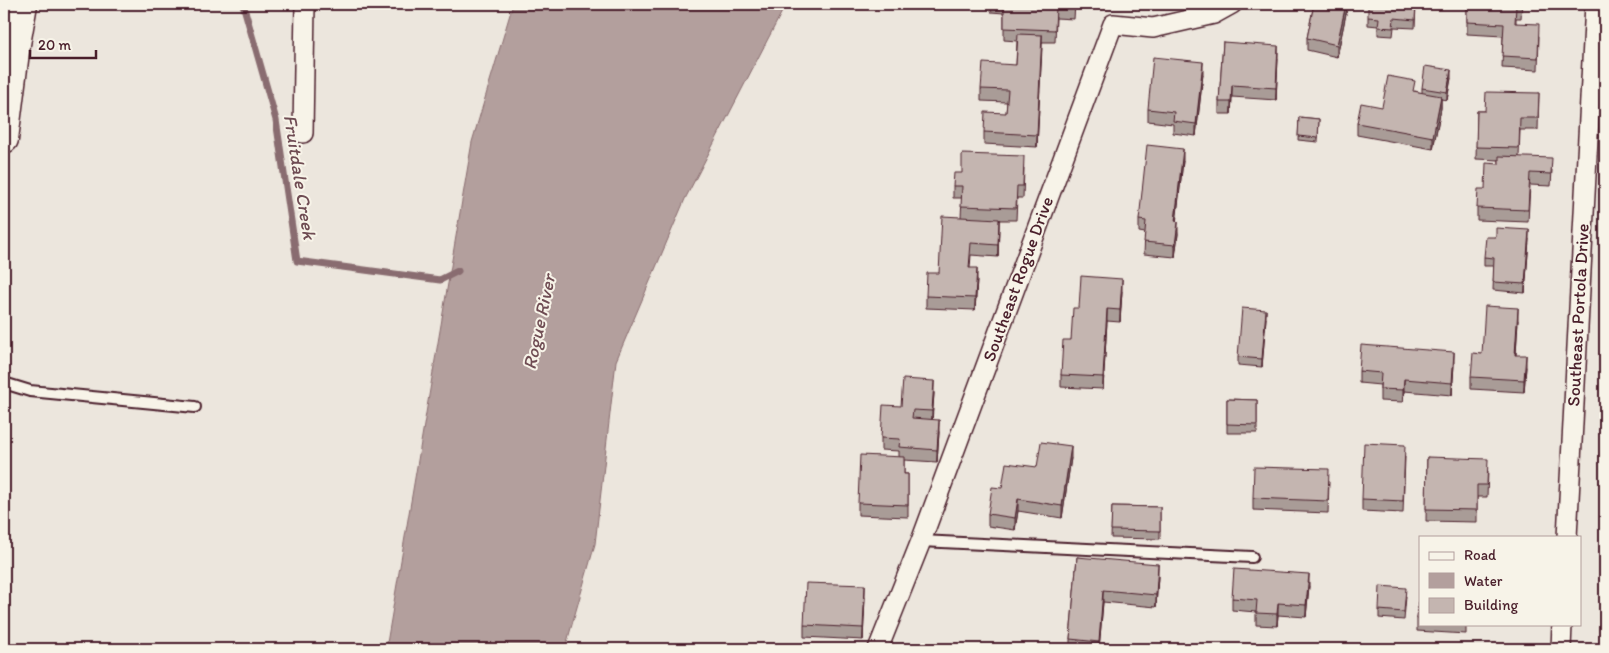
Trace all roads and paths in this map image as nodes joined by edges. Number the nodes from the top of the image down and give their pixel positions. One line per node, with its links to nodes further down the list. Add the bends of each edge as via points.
1 (23, 4): 6 (main road)
2 (305, 4): 5 (street)
3 (1232, 4): 10 (street, Southeast Rogue Drive, via 1214,14 1153,28 1113,24)
4 (1595, 4): 9 (street, Southeast Portola Drive)
5 (303, 132)
6 (4, 139)
7 (4, 383): 8 (lane, via 30,391)
8 (195, 407)
9 (1567, 536)
10 (921, 541): 11 (lane); 13 (street, Southeast Rogue Drive)
11 (1252, 557)
12 (1562, 626): 14 (street)
13 (878, 649)
14 (1561, 649)

